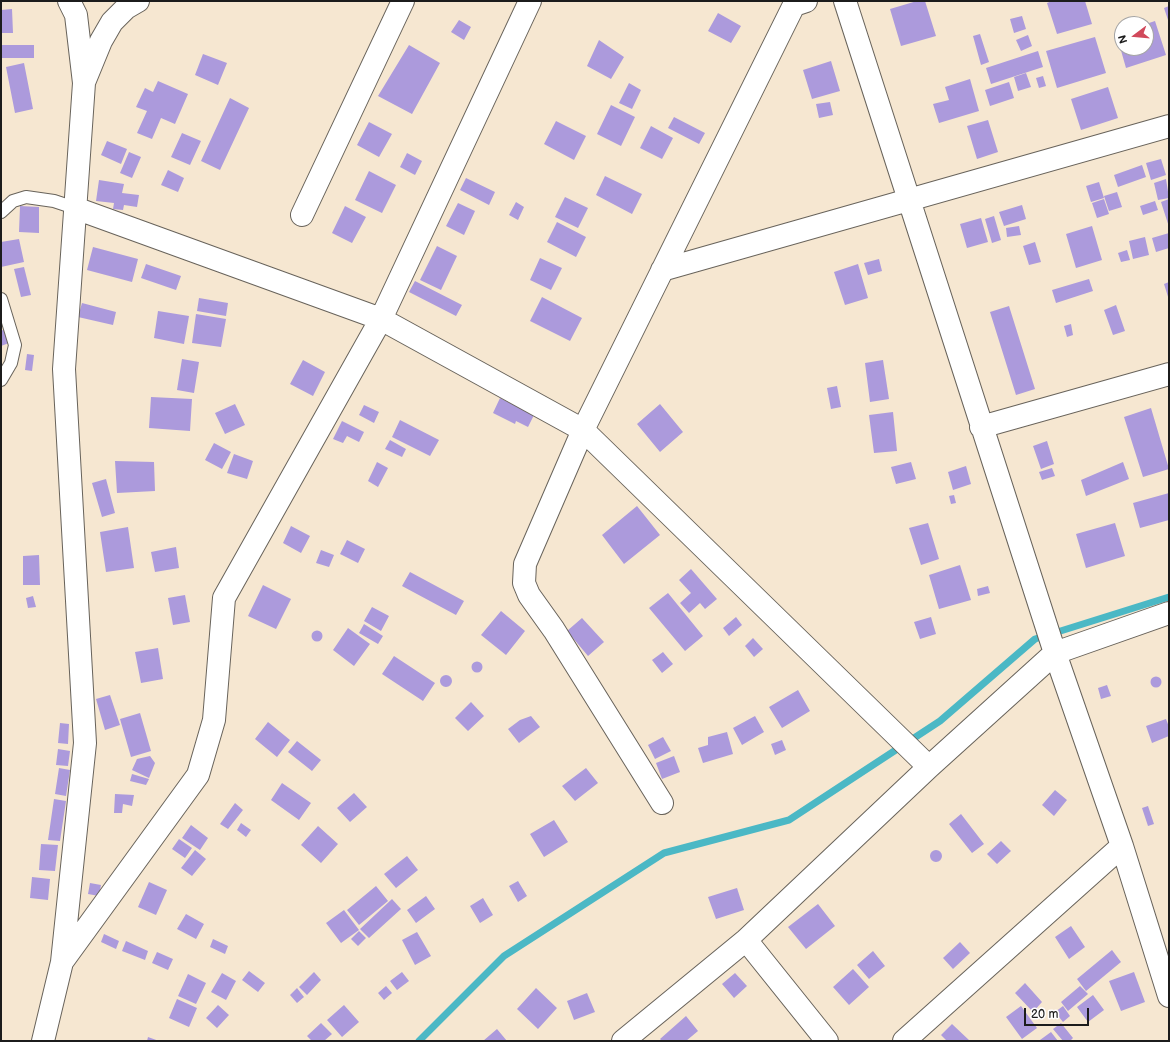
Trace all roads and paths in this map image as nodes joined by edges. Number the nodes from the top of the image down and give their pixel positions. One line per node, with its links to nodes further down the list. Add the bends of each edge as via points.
1 (70, 1): 7 (street, via 76,15)
2 (138, 1): 7 (street, via 126,8 112,22 101,41)
3 (403, 1): 12 (street)
4 (530, 1): 15 (street)
5 (806, 1): 13 (street, via 794,4)
6 (846, 1): 9 (street)
7 (84, 83): 10 (street)
8 (1169, 126): 9 (street)
9 (909, 200): 13 (street); 18 (street)
10 (75, 208): 11 (lane, via 54,201 26,197 13,201); 15 (street); 26 (street, via 64,369 85,743)
11 (1, 212)
12 (302, 215)
13 (662, 270): 19 (street)
14 (1, 299): 17 (lane, via 15,345 11,363)
15 (381, 319): 19 (street); 26 (street, via 224,598 214,720 198,775)
16 (1169, 374): 18 (street)
17 (1, 380)
18 (981, 427): 21 (street)
19 (583, 430): 22 (street); 23 (street, via 524,564 524,583 529,595 554,630)
20 (1169, 613): 21 (street)
21 (1055, 653): 22 (street); 24 (street)
22 (929, 767): 25 (street)
23 (662, 803)
24 (1122, 846): 27 (street); 31 (street)
25 (746, 940): 29 (street); 30 (street)
26 (62, 962): 28 (street)
27 (1169, 996)
28 (43, 1041)
29 (623, 1041)
30 (827, 1041)
31 (904, 1041)

